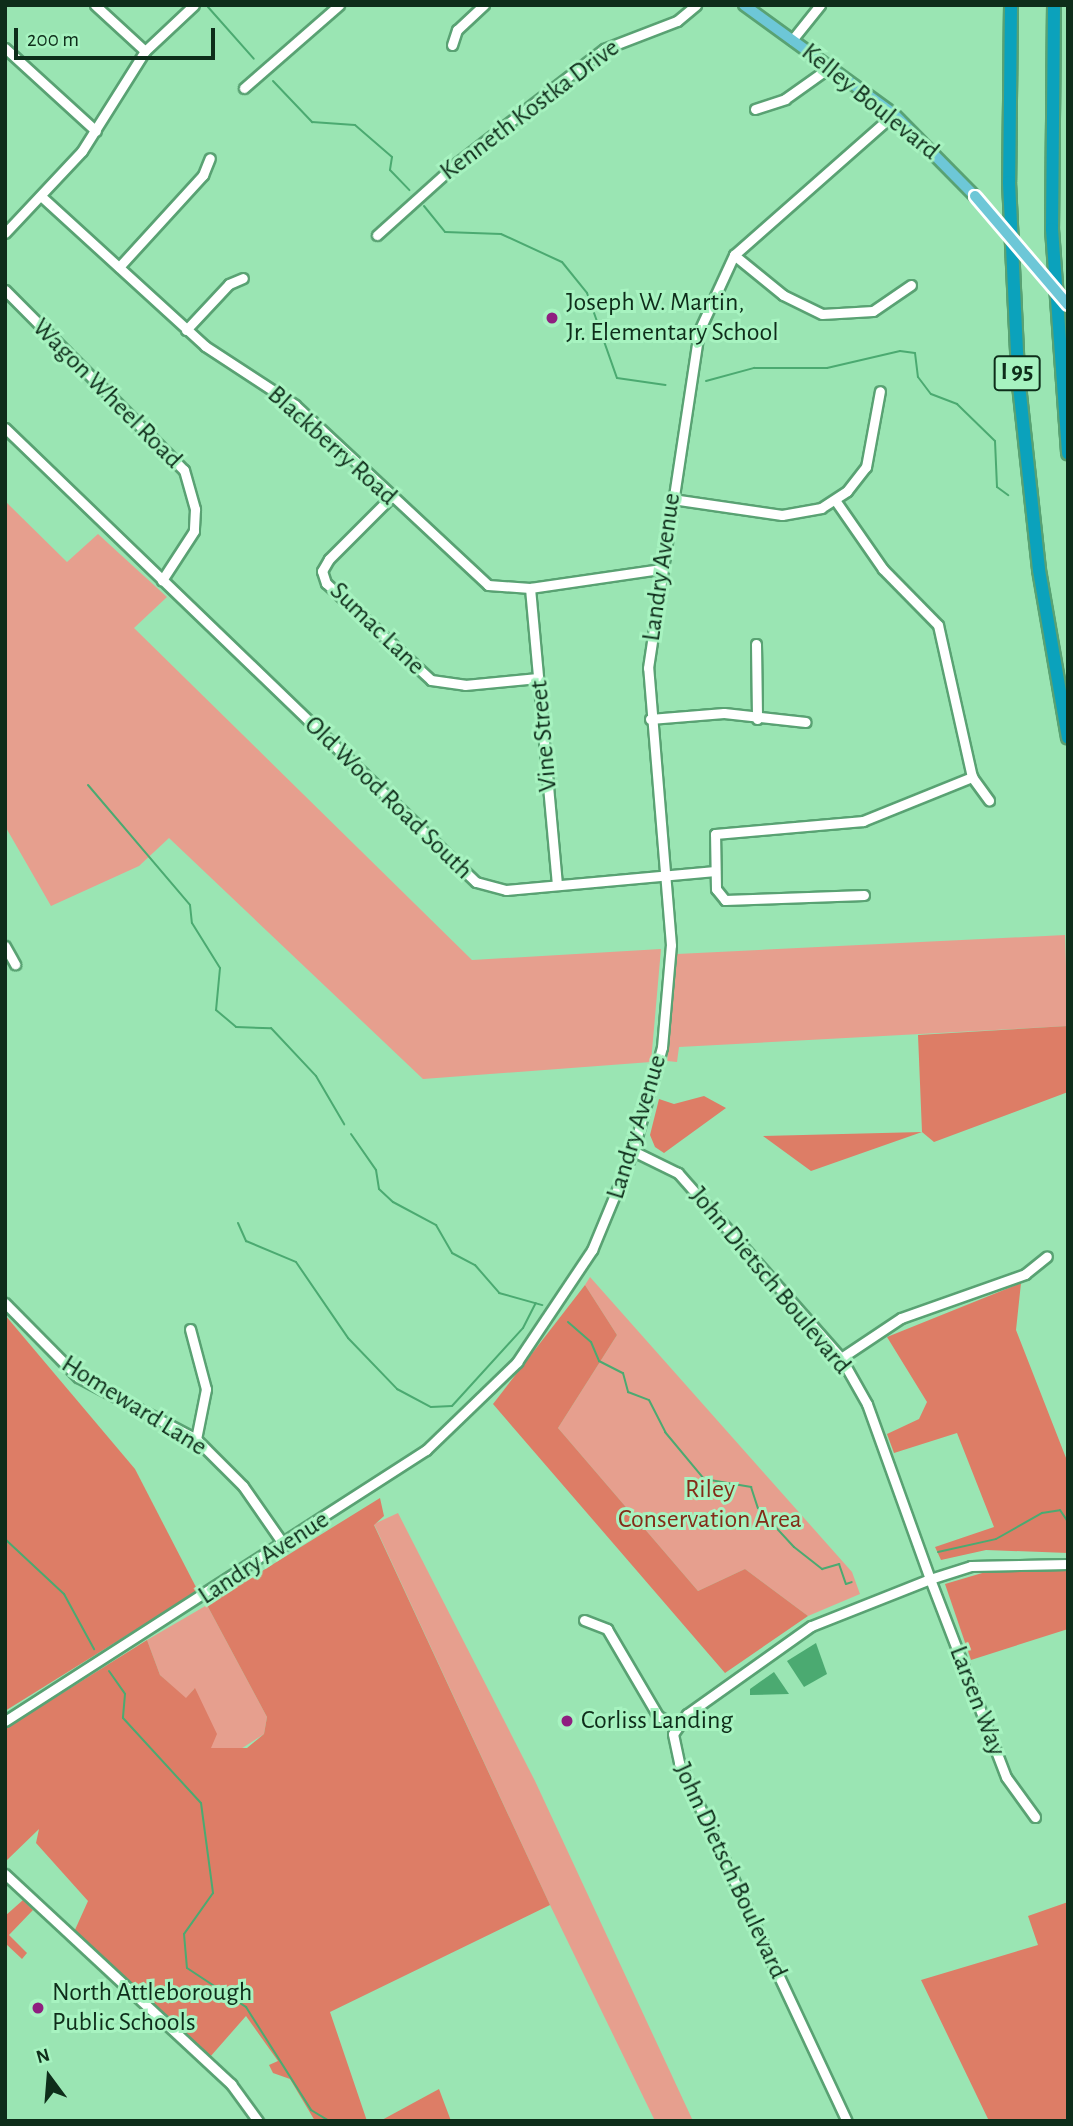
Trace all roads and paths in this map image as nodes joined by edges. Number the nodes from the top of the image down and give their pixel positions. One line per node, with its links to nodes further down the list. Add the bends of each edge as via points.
1 (95, 5): 13 (street)
2 (194, 5): 13 (street)
3 (339, 5): 15 (street)
4 (484, 5): 11 (street, via 457,30)
5 (696, 5): 22 (street, Kenneth Kostka Drive, via 677,21 604,50 451,168)
6 (744, 5): 10 (main road, Kelley Boulevard)
7 (820, 5): 10 (street)
8 (1011, 5): 44 (highway, I 95, via 1009,182 1017,376 1039,570)
9 (1054, 5): 32 (highway, I 95, via 1053,241)
10 (792, 40): 14 (main road, Kelley Boulevard)
11 (452, 45)
12 (5, 48): 18 (street)
13 (145, 51): 18 (street)
14 (830, 67): 16 (street, via 785,99); 17 (main road, Kelley Boulevard)
15 (244, 88)
16 (755, 108)
17 (894, 114): 23 (street, Landry Avenue); 28 (main road, Kelley Boulevard, bridge, via 975,196)
18 (96, 131): 20 (street)
19 (209, 158): 24 (street, via 203,175)
20 (42, 197): 21 (street); 24 (street, Blackberry Road)
21 (5, 233)
22 (377, 235)
23 (734, 254): 26 (street, via 783,295 822,314 873,312); 34 (street, Landry Avenue, via 699,331)
24 (119, 267): 29 (street, Blackberry Road)
25 (243, 278): 29 (street, via 229,284)
26 (911, 285)
27 (5, 290): 37 (street, Wagon Wheel Road, via 184,470 195,509 194,531)
28 (1068, 305)
29 (186, 330): 33 (street, Blackberry Road, via 295,405)
30 (880, 391): 35 (street, via 870,458)
31 (5, 428): 37 (street, Old Wood Road South)
32 (1068, 453)
33 (391, 496): 38 (street, Blackberry Road, via 474,576 506,589); 40 (street, Sumac Lane, via 329,559 322,571 326,583 430,680 465,685)
34 (672, 499): 35 (street, via 792,516); 36 (street, Landry Avenue)
35 (835, 500): 45 (street, via 883,569 938,625)
36 (660, 569): 38 (street, Blackberry Road); 41 (street, Landry Avenue, via 649,641)
37 (162, 580): 49 (street, Old Wood Road South, via 476,882 506,890)
38 (530, 588): 40 (street, Vine Street)
39 (757, 644): 42 (street)
40 (538, 678): 49 (street, Vine Street)
41 (650, 719): 42 (street, via 724,713); 48 (street, Landry Avenue)
42 (757, 719): 43 (street)
43 (806, 722)
44 (1068, 738)
45 (972, 777): 46 (street); 47 (street, via 863,821 717,831)
46 (989, 800)
47 (715, 871): 48 (street, Old Wood Road South); 50 (street, via 721,898)
48 (665, 875): 49 (street, Old Wood Road South); 53 (street, Landry Avenue, via 671,945 662,1047)
49 (557, 883)
50 (864, 895)
51 (5, 946): 52 (street)
52 (15, 964)
53 (634, 1151): 57 (street, John Dietsch Boulevard, via 678,1173); 59 (street, Landry Avenue, via 593,1250 517,1362 426,1450)
54 (1046, 1255): 57 (street, via 1024,1274 901,1318)
55 (5, 1303): 58 (street, Homeward Lane, via 78,1377)
56 (190, 1329): 58 (street, via 206,1389)
57 (841, 1358): 61 (street, John Dietsch Boulevard, via 867,1404)
58 (195, 1439): 59 (street, Homeward Lane, via 243,1486)
59 (284, 1545): 63 (street, Landry Avenue)
60 (1068, 1564): 61 (street, via 971,1566)
61 (930, 1579): 64 (street, John Dietsch Boulevard, via 811,1626); 65 (street, Larsen Way, via 1006,1777)
62 (584, 1620): 64 (street, via 607,1629 658,1716)
63 (5, 1721)
64 (676, 1726): 68 (street, John Dietsch Boulevard, via 679,1763)
65 (1035, 1817)
66 (5, 1874): 67 (street, via 231,2084)
67 (258, 2121)
68 (847, 2121)

